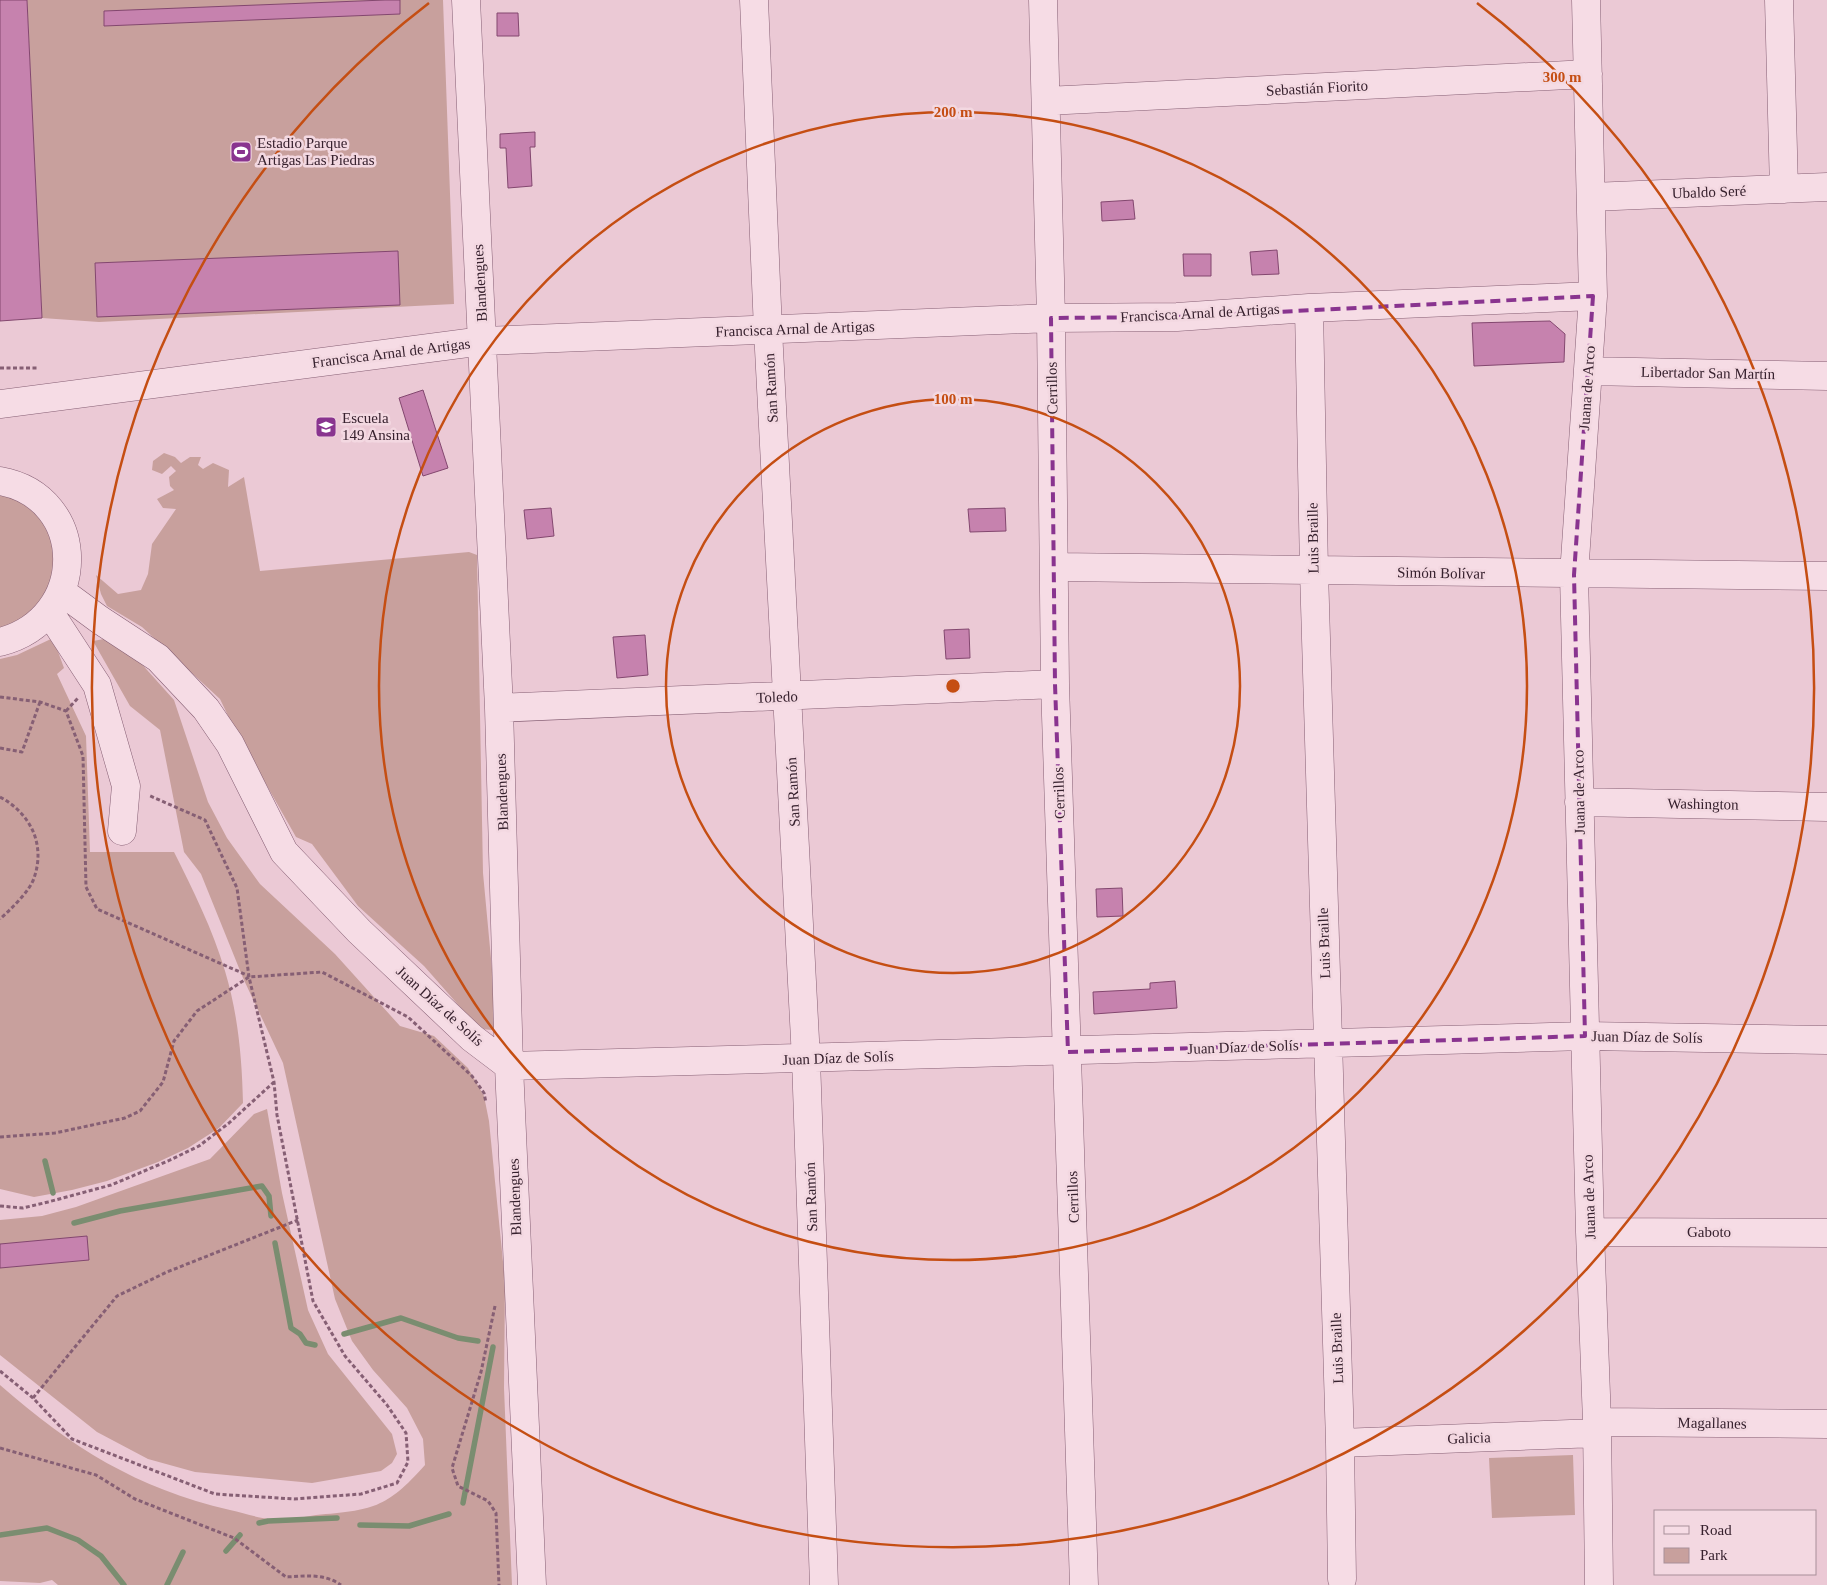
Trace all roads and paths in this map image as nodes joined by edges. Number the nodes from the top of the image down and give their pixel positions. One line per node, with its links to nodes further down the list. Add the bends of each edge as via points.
1 (466, 0): 15 (street, Blandengues)
2 (754, 0): 14 (street, San Ramón)
3 (1043, 0): 7 (street, Cerrillos)
4 (1586, 0): 6 (street, Juana de Arco)
5 (1779, 0): 9 (street)
6 (1588, 74): 7 (street, Sebastián Fiorito); 10 (street, Juana de Arco)
7 (1046, 101): 13 (street, Cerrillos)
8 (1827, 187): 9 (street, Ubaldo Seré)
9 (1784, 189): 10 (street, Ubaldo Seré)
10 (1592, 197): 11 (street, Juana de Arco)
11 (1594, 296): 12 (street, Francisca Arnal de Artigas); 18 (street, Juana de Arco)
12 (1308, 308): 13 (street, Francisca Arnal de Artigas, via 1177,317); 23 (street, Luis Braille)
13 (1051, 318): 14 (street, Francisca Arnal de Artigas); 22 (street, Cerrillos)
14 (768, 330): 15 (street, Francisca Arnal de Artigas); 29 (street, San Ramón)
15 (483, 341): 20 (street, Francisca Arnal de Artigas); 31 (street, Blandengues)
16 (0, 368): 17 (path)
17 (37, 368)
18 (1588, 371): 19 (street, Libertador San Martín); 24 (street, Juana de Arco)
19 (1827, 376)
20 (0, 404)
21 (3, 474): 26 (street, via 34,494 53,514 65,538 68,565)
22 (1056, 567): 23 (street, Simón Bolívar); 28 (street, Cerrillos)
23 (1314, 571): 24 (street, Simón Bolívar); 42 (street, Luis Braille)
24 (1574, 575): 25 (street, Simón Bolívar); 35 (street, Juana de Arco)
25 (1827, 576)
26 (56, 602): 27 (street, via 35,627 16,638); 33 (street, via 97,685); 45 (street, Juan Díaz de Solís, via 100,620 158,658 206,709 230,744 284,852 359,931 472,1038)
27 (0, 642)
28 (1055, 684): 29 (street, Toledo); 43 (street, Cerrillos)
29 (788, 697): 31 (street, Toledo); 44 (street, San Ramón)
30 (40, 702): 32 (path, via 22,752)
31 (499, 708): 45 (street, Blandengues)
32 (0, 748)
33 (126, 786): 37 (street); 39 (path, via 204,820 237,888)
34 (0, 797): 38 (path, via 19,808 37,841 34,879)
35 (1580, 802): 36 (street, Washington); 40 (street, Juana de Arco)
36 (1827, 807)
37 (122, 831)
38 (0, 919)
39 (249, 977): 46 (path); 47 (path, via 322,972 408,1017 472,1076 484,1093); 48 (path, via 197,1011 174,1041 163,1082 140,1111 125,1118 55,1133)
40 (1585, 1036): 41 (street, Juan Díaz de Solís); 42 (street, Juan Díaz de Solís); 51 (street, Juana de Arco)
41 (1827, 1040)
42 (1327, 1044): 43 (street, Juan Díaz de Solís); 58 (street, Luis Braille)
43 (1068, 1052): 44 (street, Juan Díaz de Solís); 65 (street, Cerrillos)
44 (806, 1059): 45 (street, Juan Díaz de Solís); 64 (street, San Ramón)
45 (509, 1066): 63 (street, Blandengues)
46 (274, 1082): 49 (path, via 199,1146 168,1161 111,1185 48,1202 23,1208); 50 (path, via 277,1115)
47 (486, 1111)
48 (0, 1137)
49 (0, 1206)
50 (298, 1220): 55 (path, via 167,1272 118,1296); 55 (path, via 313,1301 345,1356 406,1433 408,1462 397,1483 361,1494 294,1499 215,1494 72,1439)
51 (1590, 1232): 52 (street, Gaboto); 57 (street, Juana de Arco)
52 (1827, 1233)
53 (497, 1300): 62 (path, via 481,1372 452,1468 458,1486 488,1501 496,1513)
54 (0, 1371): 55 (path)
55 (33, 1398)
56 (1827, 1424): 57 (street, Magallanes)
57 (1597, 1428): 58 (street, Galicia); 66 (street, Juana de Arco)
58 (1340, 1443): 60 (street, Luis Braille)
59 (0, 1448): 61 (path, via 96,1475 135,1499 234,1538 286,1577 315,1575 335,1580)
60 (1342, 1579)
61 (341, 1585)
62 (498, 1585)
63 (532, 1585)
64 (824, 1585)
65 (1084, 1585)
66 (1599, 1585)

